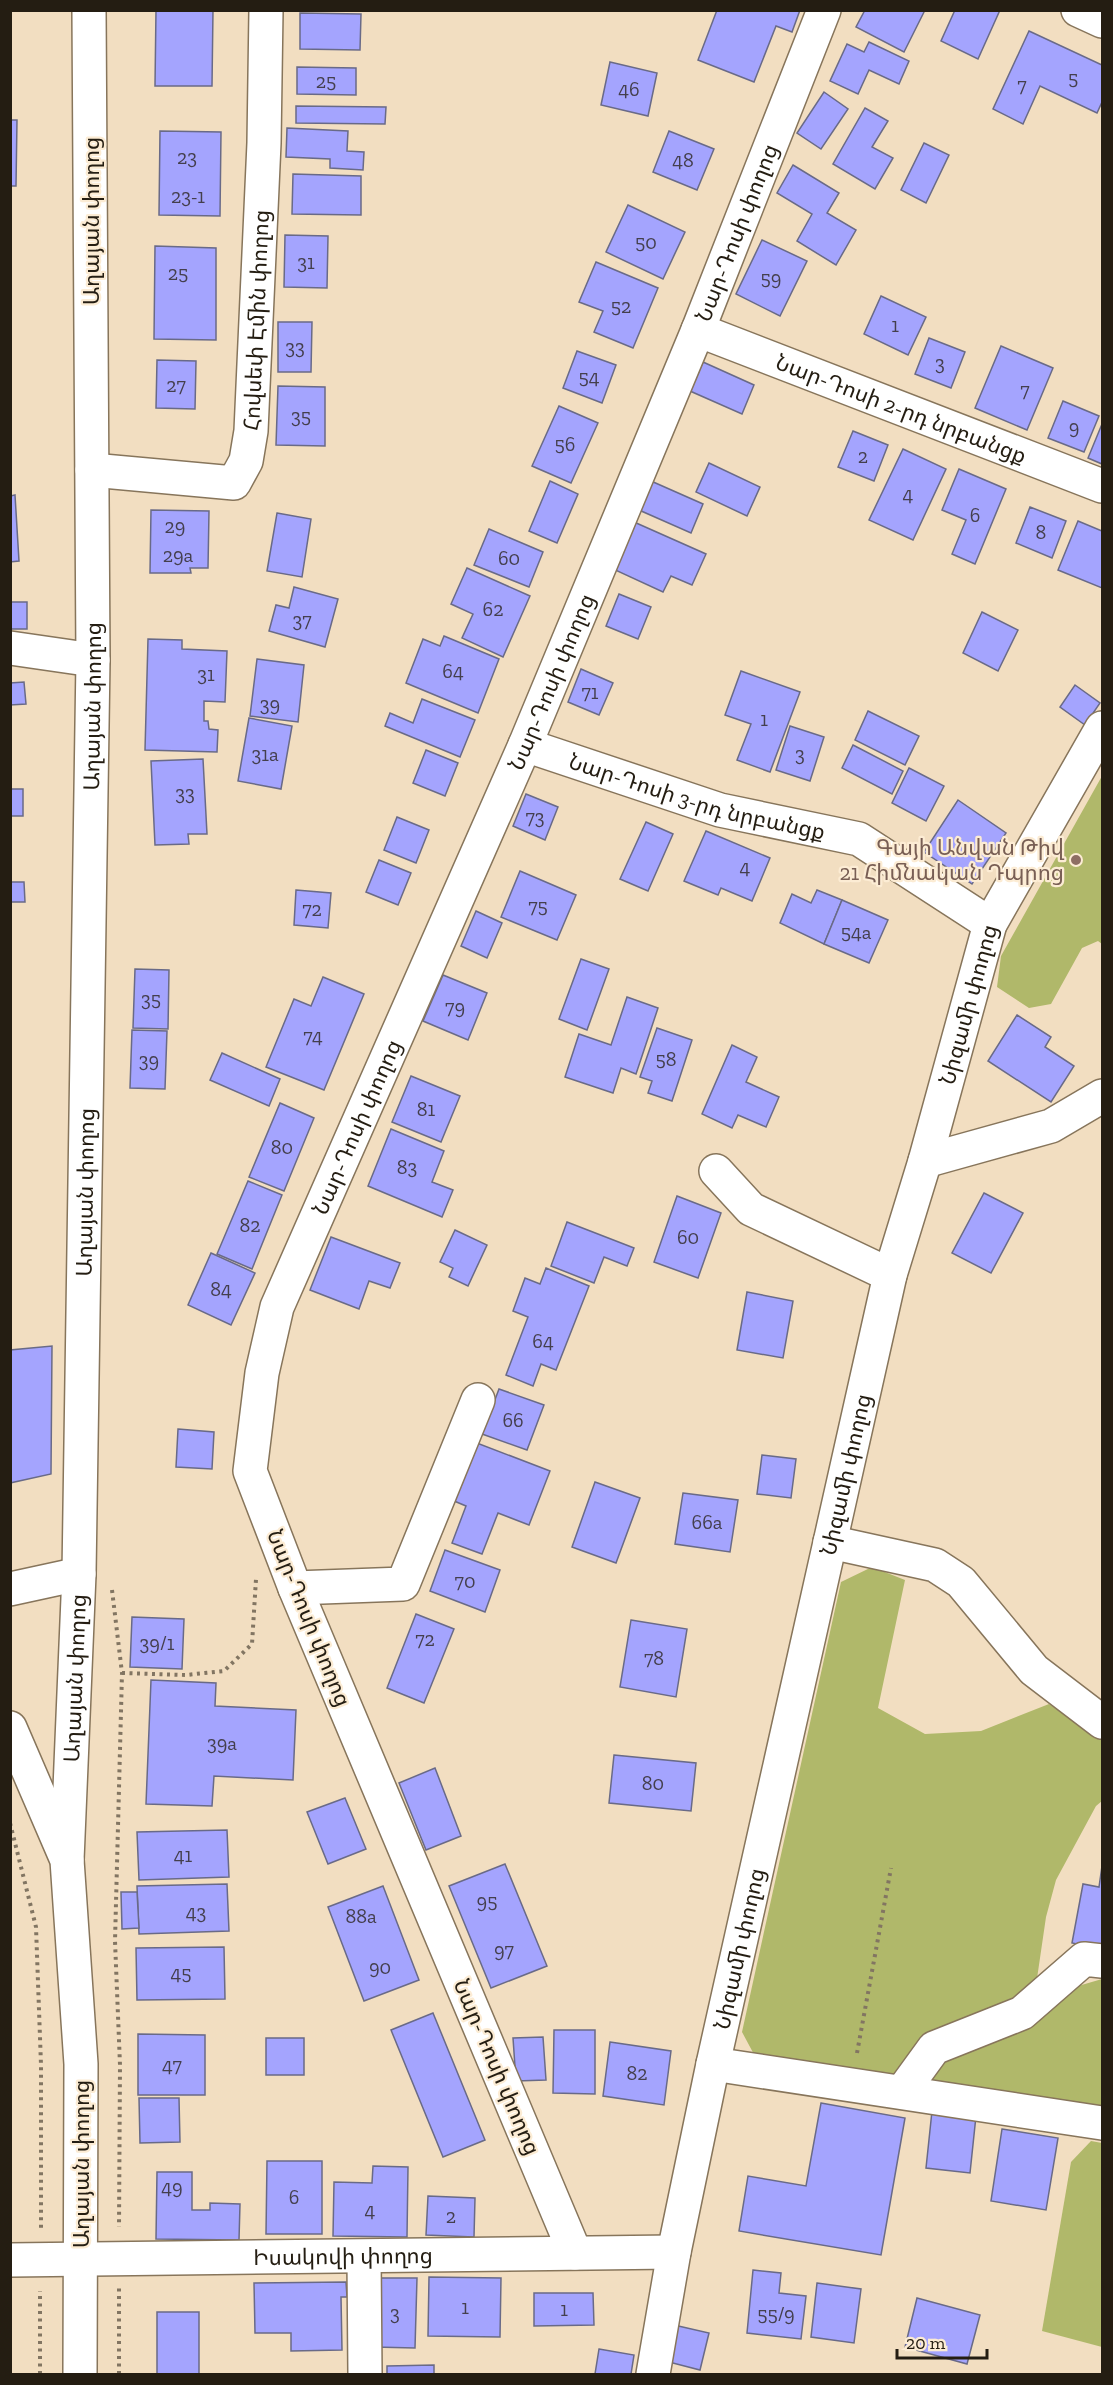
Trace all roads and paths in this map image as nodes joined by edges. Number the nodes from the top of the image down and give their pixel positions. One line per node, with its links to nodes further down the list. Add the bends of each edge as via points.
1 (89, 10): 7 (street, Աղայան փողոց)
2 (266, 10): 7 (street, Հովսեփ Էմին փողոց, via 258,314 246,461 234,483)
3 (824, 10): 6 (street, Նար-Դոսի փողոց)
4 (1078, 10): 5 (street)
5 (1102, 21)
6 (698, 330): 8 (street, Նար-Դոսի 2-րդ նրբանցք); 12 (street, Նար-Դոսի փողոց)
7 (92, 470): 10 (street, Աղայան փողոց)
8 (1102, 486)
9 (10, 648): 10 (street)
10 (93, 660): 21 (street, Աղայան փողոց)
11 (1102, 728): 13 (street, Նիզամի փողոց)
12 (525, 745): 13 (street, Նար-Դոսի 3-րդ նրբանցք, via 720,810 859,839); 19 (street, Նար-Դոսի փողոց, via 277,1307 262,1373 250,1471)
13 (990, 924): 15 (street, Նիզամի փողոց)
14 (1102, 1096): 15 (street, via 1051,1126)
15 (925, 1161): 17 (street, Նիզամի փողոց)
16 (716, 1171): 17 (street, via 751,1209)
17 (890, 1275): 20 (street, Նիզամի փողոց)
18 (477, 1400): 23 (street, via 403,1584)
19 (277, 1541): 23 (street, Նար-Դոսի փողոց); 25 (path, via 258,1548 252,1644 224,1671 186,1675)
20 (830, 1542): 26 (street, via 935,1565 961,1581 1034,1670); 32 (street, Նիզամի փողոց)
21 (79, 1574): 24 (street); 29 (street, Աղայան փողոց)
22 (111, 1580): 25 (path)
23 (295, 1588): 37 (street, Նար-Դոսի փողոց)
24 (10, 1589)
25 (122, 1673): 39 (path, via 115,1941 120,2065)
26 (1102, 1722)
27 (10, 1728): 29 (street)
28 (10, 1823): 40 (path, via 36,1927 41,2065)
29 (67, 1860): 41 (street, Աղայան փողոց, via 81,2064)
30 (891, 1868): 33 (path)
31 (1102, 1961): 34 (street, via 1084,1959 1022,2013 934,2048)
32 (713, 2064): 33 (street); 36 (street, Նիզամի փողոց)
33 (852, 2085): 34 (street)
34 (902, 2092): 35 (street)
35 (1102, 2123)
36 (674, 2252): 37 (street, Իսակովի փողոց); 46 (street, Նիզամի փողոց)
37 (575, 2253): 38 (street, Իսակովի փողոց)
38 (364, 2257): 39 (street, Իսակովի փողոց); 45 (street)
39 (119, 2259): 41 (street, Իսակովի փողոց); 44 (path)
40 (26, 2260): 41 (street, Իսակովի փողոց); 42 (path)
41 (80, 2260): 43 (street, Աղայան փողոց)
42 (40, 2374)
43 (80, 2374)
44 (119, 2374)
45 (365, 2374)
46 (653, 2374)

